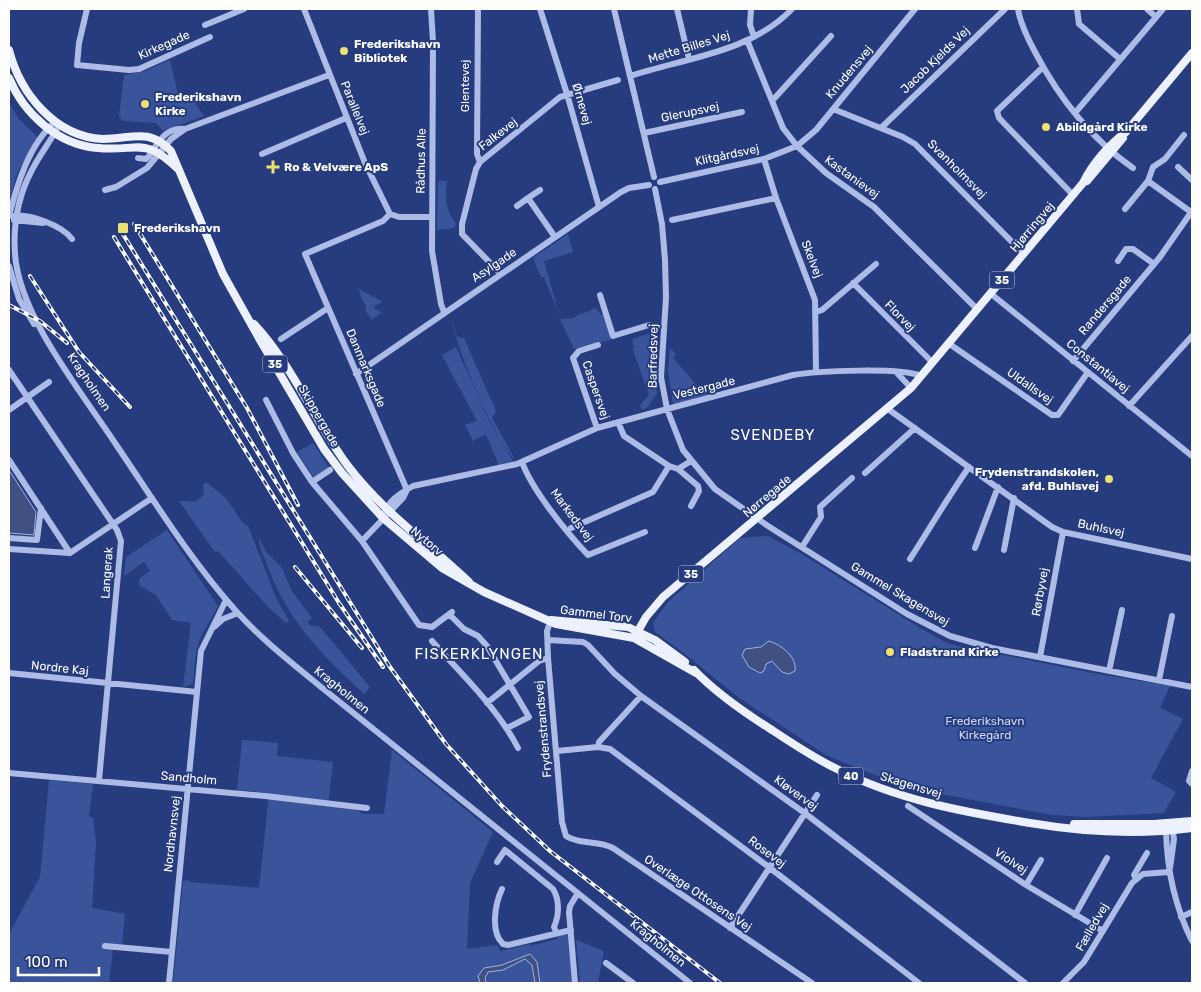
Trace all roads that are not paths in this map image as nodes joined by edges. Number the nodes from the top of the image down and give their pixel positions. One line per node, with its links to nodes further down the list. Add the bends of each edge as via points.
1 (87, 9): 20 (street, Kirkegade, via 77,65 134,69)
2 (244, 9): 18 (street)
3 (304, 9): 27 (street, Parallelvej)
4 (431, 9): 69 (street, Rådhus Alle)
5 (478, 9): 50 (street, Glentevej, via 476,154)
6 (540, 9): 31 (street, Ørnevej)
7 (614, 9): 28 (street)
8 (677, 9): 24 (street)
9 (751, 9): 21 (street, Kastanievej)
10 (792, 9): 21 (street, Mette Billes Vej, via 776,24)
11 (915, 9): 33 (street, Knudensvej)
12 (1005, 9): 39 (street, Jacob Kjelds Vej)
13 (1018, 9): 26 (street)
14 (1077, 9): 25 (street, via 1079,24)
15 (1147, 9): 17 (street)
16 (1163, 9): 17 (street)
17 (1156, 16): 25 (street)
18 (205, 25)
19 (831, 36): 32 (street)
20 (210, 37)
21 (750, 39): 24 (street, Mette Billes Vej); 32 (street, Kastanievej)
22 (9, 50): 37 (main road, via 30,95)
23 (1192, 53): 46 (main road, Hjørringvej / 35)
24 (689, 59): 28 (street, Mette Billes Vej)
25 (1120, 60): 35 (street)
26 (1043, 67): 35 (street); 61 (street, via 997,111 999,118)
27 (329, 75): 36 (street, Parallelvej); 43 (street, via 185,129)
28 (630, 76): 40 (street)
29 (9, 78): 38 (main road, via 22,102)
30 (618, 80): 31 (street, Falkevej)
31 (568, 94): 50 (street, Falkevej, via 560,97); 65 (street, Ørnevej)
32 (772, 101): 44 (street, Kastanievej, via 783,128)
33 (833, 109): 39 (street, Svanholmsvej); 44 (street, Knudensvej)
34 (742, 112): 40 (street, Glerupsvej)
35 (1075, 113): 46 (street)
36 (346, 118): 47 (street); 68 (street, Parallelvej)
37 (57, 123): 38 (street, Kragholmen); 41 (street, Kragholmen); 43 (main road, via 90,137 140,135)
38 (47, 128): 41 (main road); 70 (street, Kragholmen, via 25,167)
39 (881, 128): 74 (street, Svanholmsvej, via 903,137 924,152)
40 (644, 133): 54 (street)
41 (55, 134): 45 (main road, via 91,147 141,146); 70 (street, Kragholmen, via 31,170)
42 (1184, 135): 56 (street, via 1154,167)
43 (162, 142): 45 (street); 53 (main road, Skippergade / 35, via 175,156)
44 (797, 146): 49 (street, Klitgårdsvej); 86 (street, Kastanievej, via 826,173 874,207)
45 (156, 151): 48 (street, via 146,159); 53 (main road, Skippergade / 35); 59 (street, via 146,168 116,187)
46 (1109, 151): 52 (street); 61 (main road, Hjørringvej / 35, via 1090,170)
47 (262, 154)
48 (138, 158)
49 (764, 159): 57 (street, Klitgårdsvej); 63 (street, Skelvej)
50 (480, 162): 80 (street, Falkevej, via 462,234)
51 (1178, 167): 55 (street)
52 (1133, 168)
53 (179, 170): 89 (main road, Skippergade / 35, via 223,274)
54 (654, 177): 57 (street); 58 (street)
55 (1192, 180)
56 (1148, 181): 66 (street); 67 (street)
57 (660, 182): 58 (street, via 659,187)
58 (652, 187): 65 (street, Asylgade, via 630,188); 109 (street, Barfredsvej, via 665,252 661,377)
59 (105, 190)
60 (540, 190): 62 (street)
61 (1073, 195): 74 (main road, Hjørringvej / 35)
62 (528, 198): 64 (street); 72 (street)
63 (776, 198): 71 (street); 88 (street, Skelvej, via 816,300)
64 (517, 206)
65 (599, 207): 72 (street, Asylgade)
66 (1125, 209)
67 (1192, 212): 77 (street, Randersgade)
68 (390, 214): 69 (street); 85 (street, Danmarksgade, via 376,224 305,254)
69 (431, 217): 87 (street, Rådhus Alle, via 434,268)
70 (14, 218): 73 (street, via 62,228); 79 (street, Kragholmen)
71 (672, 220)
72 (555, 237): 80 (street, Asylgade)
73 (72, 239)
74 (1024, 254): 83 (main road, Hjørringvej / 35)
75 (1118, 261): 77 (street, Randersgade, via 1126,249 1133,249)
76 (876, 264): 82 (street)
77 (1154, 264): 96 (street, Randersgade)
78 (9, 268): 79 (street); 81 (street, Kragholmen)
79 (17, 273): 81 (street); 95 (street, Kragholmen, via 26,300)
80 (501, 274): 87 (street, Asylgade)
81 (11, 281): 95 (street, Kragholmen, via 26,312)
82 (853, 283): 88 (street); 97 (street, Florvej)
83 (990, 293): 86 (main road, Hjørringvej / 35); 96 (street, Constantiavej)
84 (600, 295): 90 (street, via 613,336)
85 (328, 308): 92 (street); 102 (street, Danmarksgade)
86 (977, 309): 93 (main road, Hjørringvej / 35)
87 (444, 312): 102 (street, Asylgade)
88 (816, 312): 99 (street, Skelvej)
89 (248, 317): 132 (main road, Skippergade / 35, via 284,361 341,457); 133 (main road, Skippergade / 35, via 324,449)
90 (649, 325)
91 (1192, 336): 108 (street)
92 (281, 339)
93 (948, 343): 97 (main road, Hjørringvej / 35); 100 (street, Uldallsvej, via 1052,415 1058,415)
94 (598, 345): 113 (street, Caspersvej, via 574,354)
95 (52, 347): 128 (street, Kragholmen)
96 (1073, 361): 100 (street, Constantiavej)
97 (932, 362): 103 (main road, Hjørringvej / 35)
98 (9, 370): 106 (street, Langerak)
99 (816, 371): 101 (street, Vestergade); 109 (street, Vestergade)
100 (1088, 372): 108 (street, Constantiavej)
101 (897, 373): 103 (street, Vestergade); 105 (street)
102 (356, 374): 127 (street, Danmarksgade)
103 (920, 376): 105 (main road, Nørregade / 35)
104 (49, 382): 106 (street)
105 (911, 388): 110 (main road, Nørregade / 35)
106 (28, 397): 111 (street); 135 (street, Langerak)
107 (266, 400): 125 (street)
108 (1129, 406): 115 (street, Constantiavej)
109 (666, 409): 112 (street, Vestergade); 117 (street, Barfredsvej)
110 (888, 409): 114 (street, Buhlsvej); 134 (main road, Nørregade / 35)
111 (9, 410)
112 (618, 422): 113 (street, Vestergade); 119 (street, via 624,436)
113 (597, 428): 118 (street, Vestergade)
114 (915, 428): 120 (street, Buhlsvej); 123 (street)
115 (1191, 453)
116 (9, 460): 131 (street)
117 (691, 461): 121 (street); 134 (street, Barfredsvej, via 715,489)
118 (522, 462): 127 (street, Vestergade, via 437,480); 137 (street, Markedsvej, via 566,530 588,555)
119 (669, 466): 121 (street); 136 (street, via 653,492)
120 (970, 467): 126 (street, Buhlsvej); 146 (street, via 936,514)
121 (678, 469): 130 (street, via 699,487)
122 (330, 470): 125 (street)
123 (865, 473)
124 (852, 478): 141 (street, via 820,507 821,517)
125 (312, 482): 140 (street)
126 (998, 487): 129 (street, Buhlsvej); 142 (street)
127 (407, 490): 132 (street, via 403,498)
128 (152, 498): 135 (street); 149 (street, Kragholmen)
129 (1014, 498): 138 (street, Buhlsvej); 144 (street)
130 (692, 506)
131 (41, 508): 139 (street, via 37,540); 145 (street)
132 (388, 510): 133 (street); 148 (main road, Nytorv / 35)
133 (383, 518): 140 (street); 148 (main road, Nytorv / 35)
134 (757, 519): 141 (street, Gammel Skagensvej); 155 (main road, Nørregade / 35, via 663,597)
135 (113, 524): 145 (street); 163 (street, Langerak, via 119,535 121,553)
136 (571, 528)
137 (645, 532)
138 (1063, 532): 147 (street, Buhlsvej); 158 (street, Rørbyvej)
139 (9, 538)
140 (362, 541): 164 (street, via 419,625 432,627 451,613 464,629 478,636 487,646)
141 (802, 547): 158 (street, Gammel Skagensvej, via 907,614 950,636)
142 (975, 548)
143 (9, 549): 145 (street)
144 (1004, 550)
145 (70, 553)
146 (910, 559)
147 (1192, 559)
148 (459, 577): 153 (main road, Gammel Torv / 35, via 474,587)
149 (226, 600): 151 (street, Kragholmen); 154 (street, Nordhavnsvej)
150 (1122, 610): 160 (street)
151 (238, 613): 154 (street); 195 (street, Kragholmen, via 321,687)
152 (1172, 616): 162 (street)
153 (551, 620): 155 (main road, Gammel Torv / 35, via 610,625); 156 (street, Frydenstrandsvej)
154 (211, 630): 166 (street, Nordhavnsvej, via 202,651)
155 (636, 634): 183 (main road, Skagensvej / 40, via 696,673 757,721 816,758 863,781 950,808 1032,823 1098,831)
156 (548, 640): 159 (street, Frydenstrandsvej); 167 (street, Kløvervej, via 584,642)
157 (432, 641): 168 (street)
158 (1040, 657): 160 (street, Gammel Skagensvej)
159 (548, 658): 164 (street); 172 (street, Frydenstrandsvej)
160 (1110, 671): 162 (street, Gammel Skagensvej)
161 (9, 674): 163 (street, Nordre Kaj)
162 (1159, 680): 165 (street, Gammel Skagensvej)
163 (109, 684): 166 (street, Nordre Kaj); 175 (street, Langerak)
164 (509, 684): 168 (street); 169 (street, via 529,717)
165 (1192, 687)
166 (197, 692): 177 (street, Nordhavnsvej)
167 (642, 696): 170 (street, via 599,742); 181 (street, Kløvervej)
168 (487, 703): 169 (street)
169 (507, 728): 171 (street)
170 (598, 747): 172 (street); 190 (street, Rosevej, via 610,749)
171 (518, 748)
172 (556, 751): 185 (street, Frydenstrandsvej)
173 (1192, 772): 176 (street, via 1189,781)
174 (9, 773): 175 (street, Sandholm)
175 (99, 780): 177 (street, Sandholm)
176 (1192, 784)
177 (187, 789): 180 (street, Sandholm); 205 (street, Nordhavnsvej)
178 (817, 795): 181 (street)
179 (908, 806): 193 (street, Violvej)
180 (367, 808)
181 (806, 814): 190 (street); 215 (street, Kløvervej)
182 (1192, 821): 183 (main road, Skagensvej / 40)
183 (1170, 828): 184 (main road, Skagensvej / 40); 191 (street)
184 (1192, 828)
185 (566, 836): 199 (street, Overlæge Ottosens Vej, via 572,840 606,844)
186 (1147, 853): 192 (street, Fælledvej, via 1134,875)
187 (1107, 858): 197 (street)
188 (1041, 860): 193 (street)
189 (497, 862): 202 (street, via 505,850 553,889 559,917 554,927)
190 (770, 868): 199 (street); 214 (street, Rosevej)
191 (1169, 872): 192 (street, via 1144,874); 198 (street)
192 (1136, 879): 201 (street, Fælledvej)
193 (1026, 885): 197 (street, Violvej)
194 (502, 889): 202 (street, via 495,925 503,944)
195 (578, 893): 200 (street, via 570,906); 212 (street, Kragholmen)
196 (1192, 912): 198 (street)
197 (1075, 916): 201 (street, Violvej)
198 (1181, 917): 203 (street)
199 (730, 928): 213 (street, Overlæge Ottosens Vej)
200 (571, 930): 202 (street); 210 (street)
201 (1103, 931): 216 (street, Fælledvej, via 1084,962)
202 (556, 932)
203 (1192, 940)
204 (104, 946): 205 (street)
205 (172, 952): 209 (street, Nordhavnsvej)
206 (617, 962): 208 (street)
207 (606, 963): 208 (street)
208 (612, 968): 211 (street)
209 (169, 983)
210 (575, 983)
211 (633, 983)
212 (690, 983)
213 (812, 983)
214 (919, 983)
215 (1025, 983)
216 (1063, 983)

